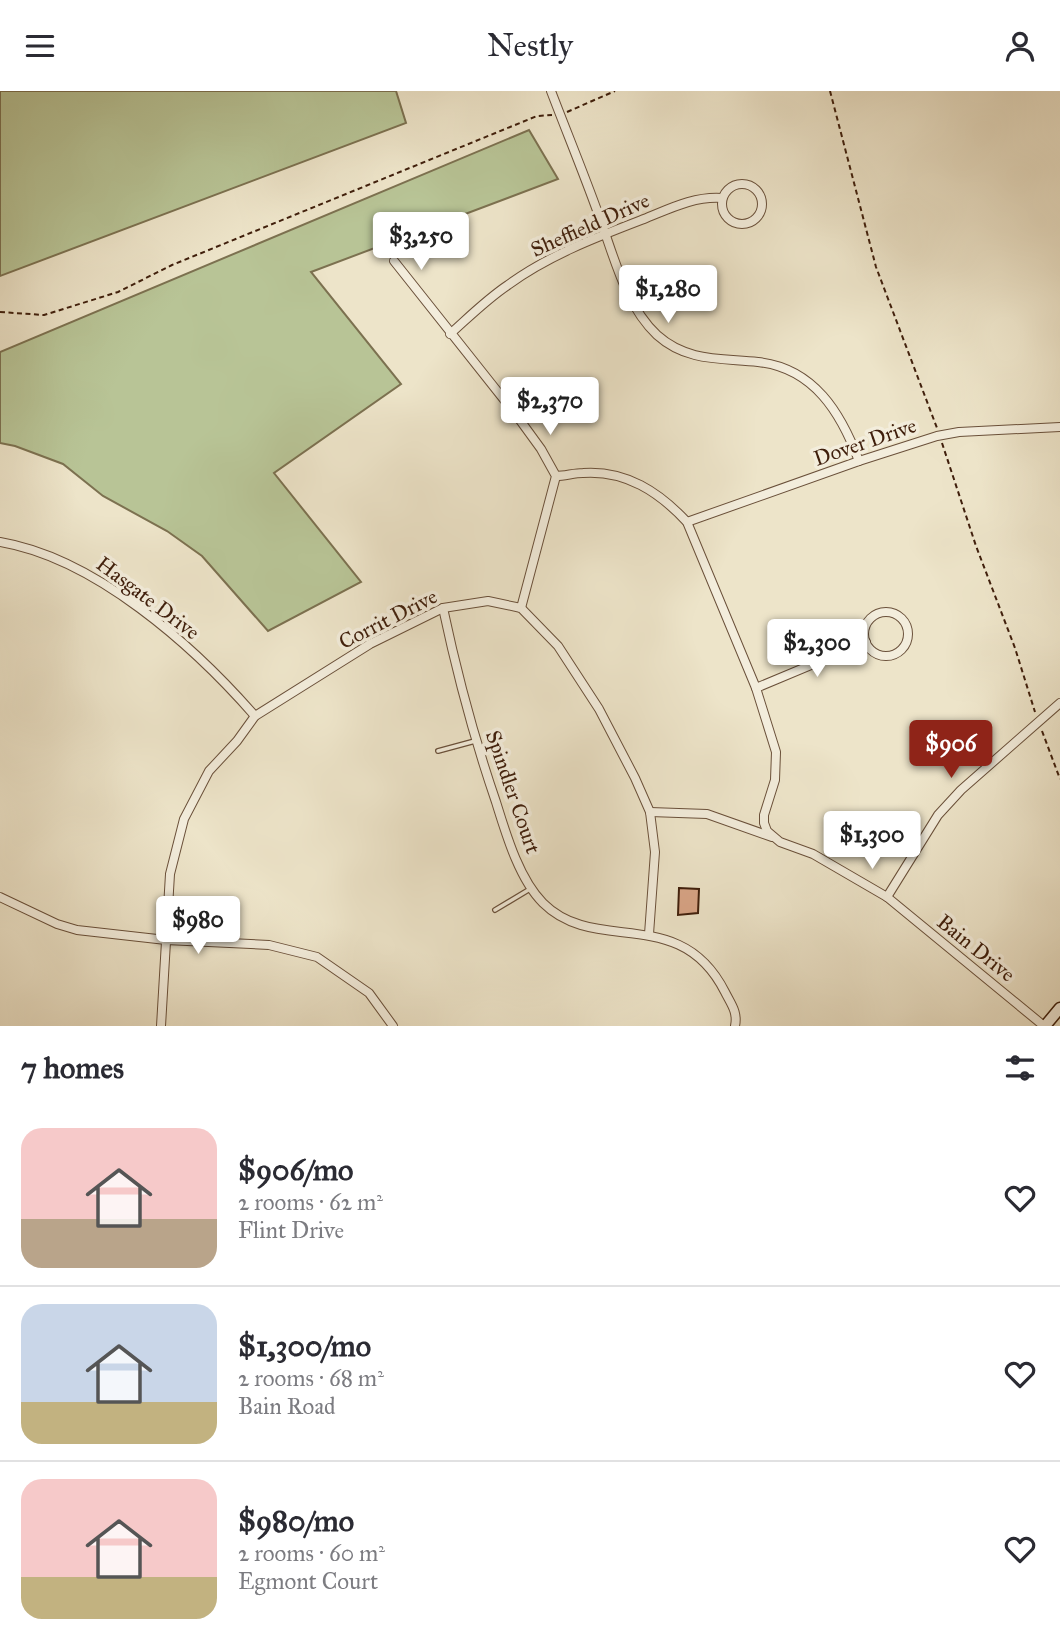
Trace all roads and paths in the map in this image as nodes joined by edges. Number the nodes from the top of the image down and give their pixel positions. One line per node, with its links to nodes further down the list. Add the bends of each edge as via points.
1 (551, 91): 3 (street)
2 (615, 91): 3 (path)
3 (560, 115): 5 (street); 7 (path, via 537,116 172,265 118,292 44,315)
4 (722, 198): 4 (street, Sheffield Drive, via 726,218 739,224 752,222 761,211 759,192 748,184 729,187); 5 (street, Sheffield Drive, via 684,203)
5 (606, 234): 8 (street, Sheffield Drive, via 507,285); 10 (street, via 635,306 658,335 695,356 760,362 809,381 829,401)
6 (394, 261): 8 (street)
7 (0, 312)
8 (450, 334): 11 (street, via 517,416)
9 (1060, 427): 10 (street, Dover Drive, via 959,432)
10 (859, 461): 12 (street, Dover Drive)
11 (556, 476): 12 (street, via 608,473 631,479 662,498); 15 (street)
12 (687, 522): 17 (street)
13 (0, 542): 19 (street, Hasgate Drive, via 76,566 122,597 209,666)
14 (443, 608): 15 (street, Corrit Drive, via 488,601); 19 (street, Corrit Drive, via 370,644); 20 (street, Spindler Court)
15 (521, 608): 22 (street, via 558,646 599,709)
16 (866, 642): 16 (street, via 882,655 895,654 908,638 906,624 895,614 881,613 865,628); 17 (street)
17 (756, 688): 23 (street, via 776,752 775,780 764,815)
18 (1060, 703): 26 (street, via 938,815)
19 (256, 716): 29 (street, Corrit Drive, via 209,771 184,818 170,874)
20 (475, 741): 21 (lane); 24 (street, Spindler Court, via 510,847)
21 (438, 751)
22 (650, 812): 23 (street, via 707,814); 28 (street, via 654,852)
23 (772, 837): 26 (street, Bain Drive)
24 (531, 888): 27 (lane); 28 (street, Spindler Court, via 543,903 573,922)
25 (0, 897): 29 (street, via 76,930)
26 (887, 897): 34 (street, Bain Drive)
27 (495, 910)
28 (649, 934): 33 (street, Spindler Court, via 674,942 716,973 737,1016)
29 (166, 940): 31 (street, Corrit Drive); 32 (street, via 269,945 317,957 369,993)
30 (1060, 1008): 34 (main road)
31 (161, 1026)
32 (393, 1026)
33 (736, 1026)
34 (1044, 1026)

